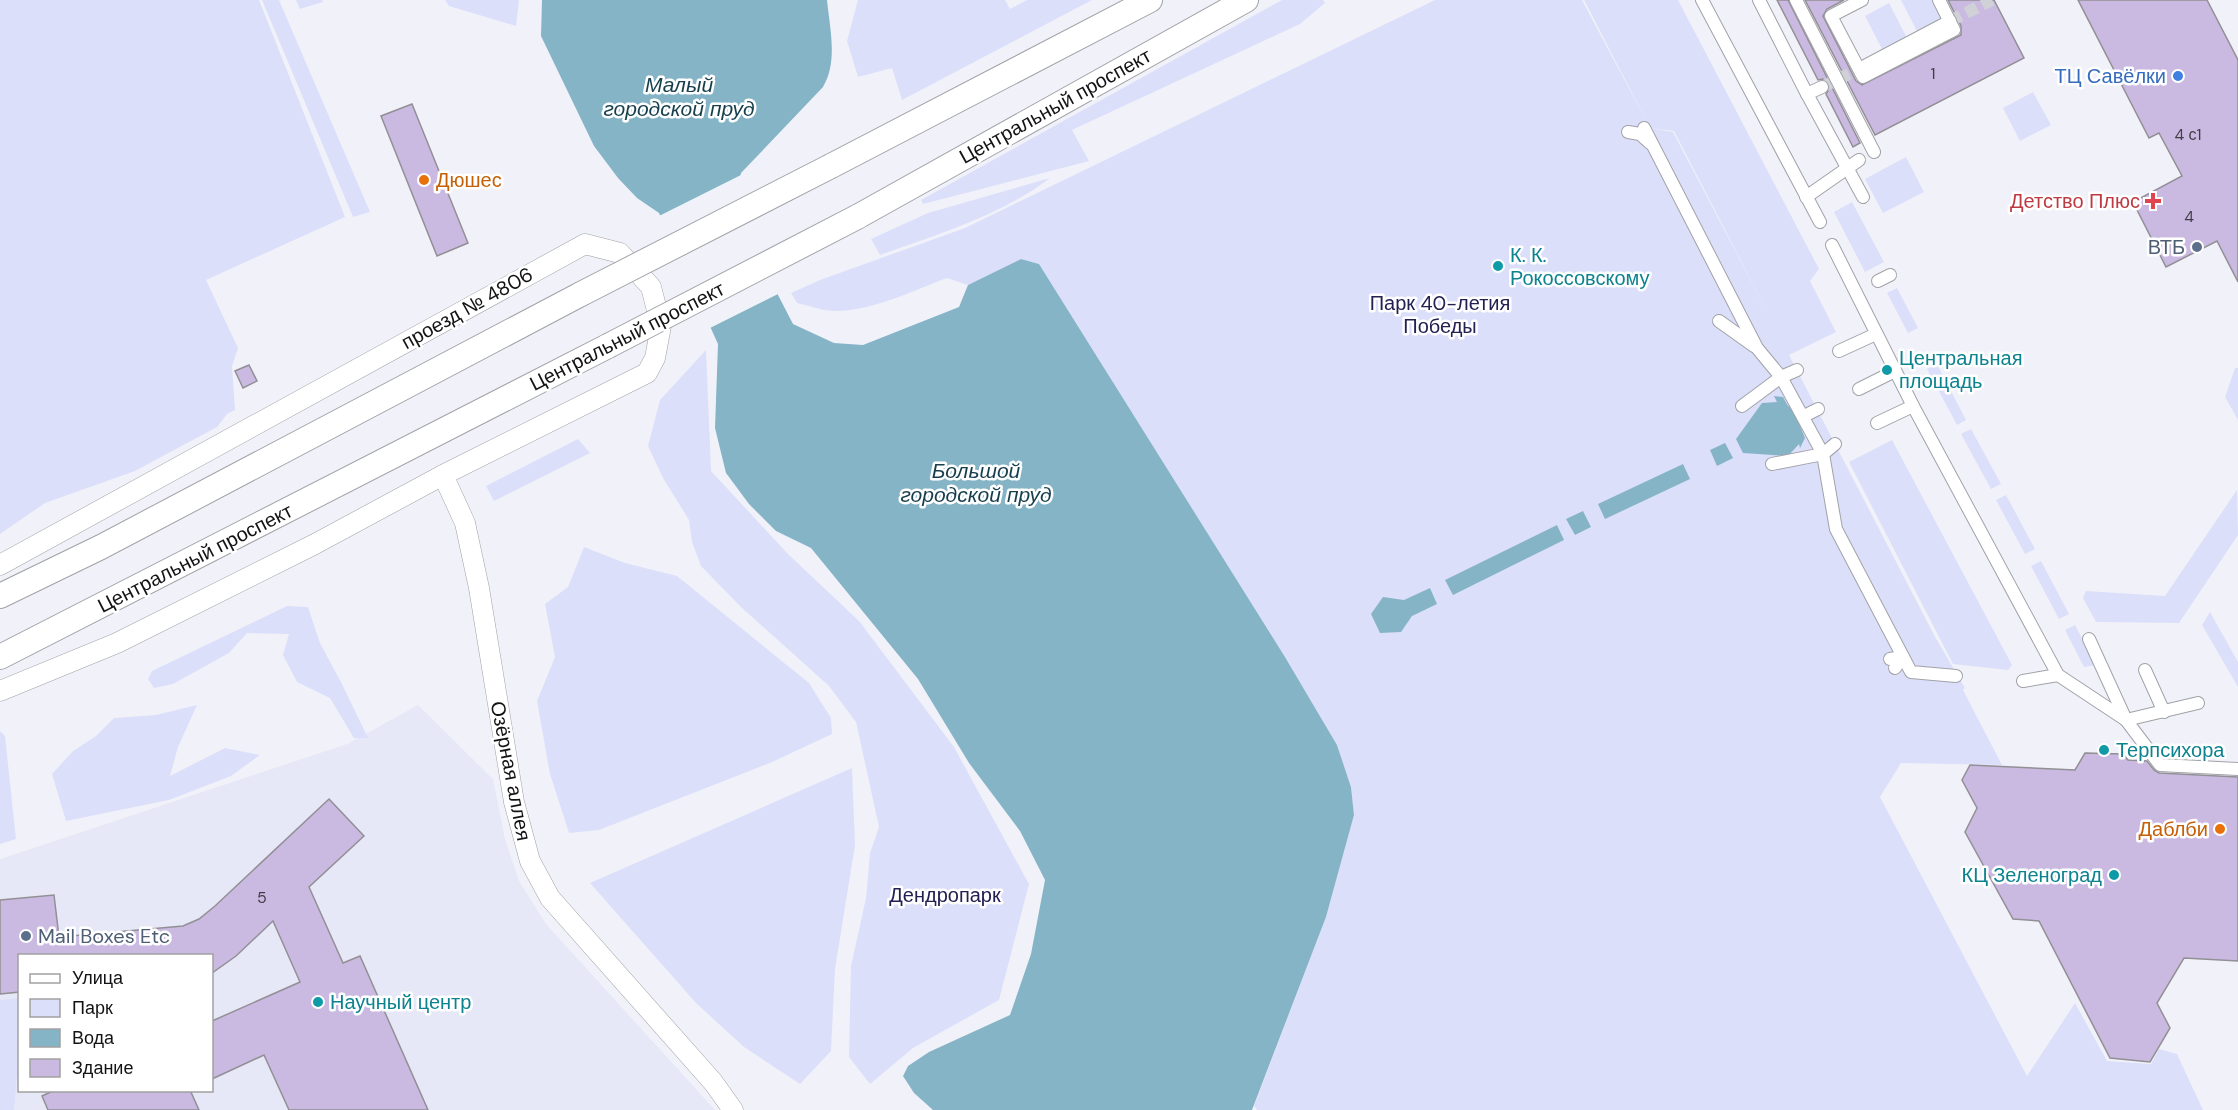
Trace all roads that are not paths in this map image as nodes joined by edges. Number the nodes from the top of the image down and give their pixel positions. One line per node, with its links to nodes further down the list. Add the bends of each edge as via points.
1 (1150, 0): 40 (main road, bridge)
2 (1246, 0): 42 (main road, Центральный проспект, bridge, via 857,217)
3 (1702, 0): 16 (street)
4 (1759, 0): 9 (street)
5 (1796, 0): 13 (street)
6 (1862, 0): 7 (street, via 1832,16 1863,77 1954,30)
7 (1939, 0)
8 (1822, 87): 9 (street)
9 (1806, 94): 15 (street)
10 (1644, 128): 12 (street)
11 (1628, 132): 12 (street, via 1640,134)
12 (1655, 148): 24 (street)
13 (1874, 152)
14 (1859, 160): 15 (street)
15 (1845, 168): 16 (street); 17 (street)
16 (1806, 197): 18 (street)
17 (1863, 197)
18 (1820, 222)
19 (1832, 245): 23 (street)
20 (1890, 275): 21 (street)
21 (1878, 281)
22 (1719, 321): 24 (street)
23 (1876, 334): 25 (street); 27 (street)
24 (1757, 348): 28 (street)
25 (1839, 351)
26 (1797, 370): 28 (street)
27 (1895, 371): 29 (street); 31 (street)
28 (1781, 376): 30 (street); 33 (street)
29 (1859, 388)
30 (1742, 406)
31 (1913, 406): 34 (street); 46 (street)
32 (1818, 409): 33 (street)
33 (1804, 416): 36 (street)
34 (1877, 423)
35 (1835, 444): 36 (street)
36 (1823, 454): 37 (street); 43 (street, via 1836,529)
37 (1772, 464)
38 (443, 475): 39 (street, проезд № 4806, via 647,373 655,358 661,326 651,287 620,254 585,244); 49 (street, проезд № 4806, via 117,643); 54 (street, Озёрная аллея, via 465,522 514,802 530,861 550,898 713,1082)
39 (0, 565)
40 (0, 596)
41 (2089, 639): 52 (street)
42 (0, 657)
43 (1903, 657): 44 (street); 47 (street, via 1911,672)
44 (1893, 664)
45 (2145, 670): 51 (street)
46 (2058, 675): 48 (street); 52 (street)
47 (1956, 676)
48 (2023, 681)
49 (0, 692)
50 (2198, 703): 51 (street)
51 (2164, 712): 52 (street)
52 (2126, 720): 53 (street, via 2160,765)
53 (2238, 769)
54 (733, 1110)

